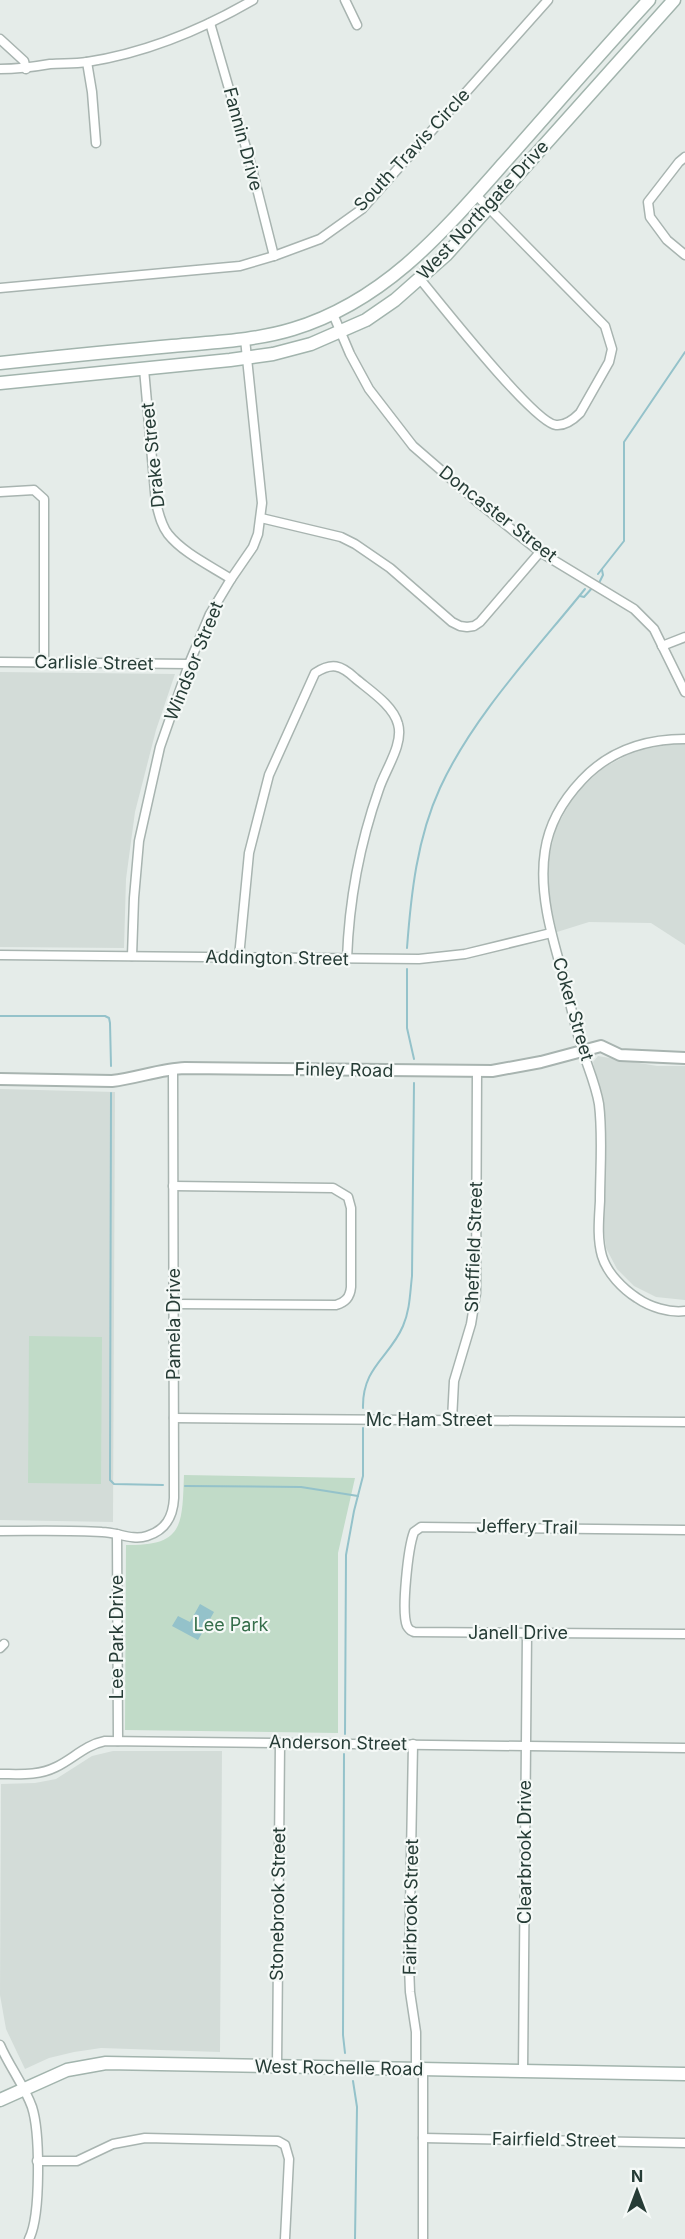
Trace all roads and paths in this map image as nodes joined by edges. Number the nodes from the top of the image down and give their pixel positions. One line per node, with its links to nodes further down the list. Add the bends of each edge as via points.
1 (253, 0): 6 (street)
2 (345, 0): 7 (street)
3 (548, 0): 17 (street, South Travis Circle, via 362,209 320,239)
4 (649, 0): 14 (main road, West Northgate Drive)
5 (674, 0): 15 (main road, West Northgate Drive)
6 (210, 23): 9 (street, via 147,48); 17 (street, Fannin Drive)
7 (357, 25)
8 (0, 39): 11 (street, via 24,61)
9 (87, 62): 11 (street); 12 (street)
10 (0, 69): 11 (street)
11 (26, 69)
12 (96, 143)
13 (685, 157): 16 (street, via 648,202 650,217 667,240)
14 (476, 195): 15 (street); 20 (main road, West Northgate Drive, via 408,265)
15 (489, 207): 18 (main road, West Northgate Drive); 18 (street, via 605,326 612,349 609,362 580,413 564,424 546,421 468,339)
16 (685, 255)
17 (274, 256): 19 (street, South Travis Circle, via 240,266)
18 (420, 279): 21 (main road, West Northgate Drive, via 366,320)
19 (0, 288)
20 (333, 314): 21 (street, Doncaster Street); 22 (main road, West Northgate Drive, via 294,329)
21 (342, 332): 23 (main road, West Northgate Drive, via 311,345); 29 (street, Doncaster Street, via 369,389 413,446)
22 (245, 339): 23 (street, Windsor Street); 24 (main road, West Northgate Drive)
23 (248, 358): 25 (main road, West Northgate Drive); 28 (street, Windsor Street)
24 (0, 363)
25 (144, 369): 26 (main road, West Northgate Drive); 30 (street, Drake Street, via 161,522 180,545)
26 (0, 383)
27 (0, 492): 34 (street, via 34,490 44,499)
28 (261, 518): 29 (street, via 324,532 355,544 460,626 474,626 480,621); 30 (street, Windsor Street, via 253,548)
29 (540, 552): 32 (street, Doncaster Street, via 634,609 654,629)
30 (231, 579): 35 (street, Windsor Street, via 210,614)
31 (685, 638): 32 (street)
32 (662, 646): 36 (street, Doncaster Street)
33 (0, 662): 34 (street, Carlisle Street)
34 (44, 663): 35 (street, Carlisle Street)
35 (189, 664): 40 (street, Windsor Street, via 160,747 143,818)
36 (685, 692)
37 (685, 739): 38 (street, Coker Street, via 651,741 607,758 571,792 558,813 545,850 545,896)
38 (551, 933): 42 (street, Addington Street, via 436,958); 43 (street, Coker Street)
39 (0, 955): 40 (street, Addington Street)
40 (132, 956): 41 (street, Addington Street)
41 (239, 957): 42 (street, Addington Street); 42 (street, via 249,853 269,775 315,673 331,666 344,668 392,712 399,736 379,788 356,874)
42 (347, 958)
43 (583, 1051): 44 (street, Finley Road, via 601,1046 620,1055); 46 (street, Finley Road, via 508,1069); 50 (street, Coker Street, via 596,1087 602,1127 599,1235 603,1258 627,1291 644,1302 665,1310)
44 (685, 1058)
45 (173, 1069): 46 (street, Finley Road); 47 (street, Finley Road, via 112,1081); 48 (street, Pamela Drive)
46 (477, 1071): 52 (street, Sheffield Street, via 476,1293 454,1381)
47 (0, 1079)
48 (173, 1186): 49 (street, Pamela Drive); 49 (street, via 333,1188 348,1197 351,1223 350,1295 344,1302)
49 (174, 1304): 51 (street, Pamela Drive)
50 (685, 1311)
51 (174, 1418): 52 (street, Mc Ham Street); 56 (street, Pamela Drive, via 174,1498 170,1520 145,1537)
52 (452, 1420): 53 (street, Mc Ham Street)
53 (685, 1422)
54 (685, 1530): 57 (street, Jeffery Trail, via 428,1526 414,1532)
55 (0, 1531): 56 (street)
56 (117, 1534): 60 (street, Lee Park Drive)
57 (406, 1574): 58 (street, Janell Drive, via 409,1630)
58 (527, 1633): 59 (street, Janell Drive); 63 (street, Clearbrook Drive)
59 (685, 1634)
60 (117, 1741): 61 (street, Anderson Street); 65 (street, Anderson Street, via 89,1746 55,1768 38,1773)
61 (280, 1743): 62 (street, Anderson Street); 67 (street, Stonebrook Street)
62 (413, 1744): 63 (street, Anderson Street); 68 (street, Fairbrook Street, via 409,1965)
63 (526, 1745): 64 (street, Anderson Street); 69 (street, Clearbrook Drive)
64 (685, 1748)
65 (0, 1774)
66 (0, 2045): 71 (street)
67 (277, 2066): 68 (main road, West Rochelle Road); 71 (main road, West Rochelle Road, via 106,2063 67,2070)
68 (420, 2069): 69 (main road, West Rochelle Road); 73 (street, Fairbrook Street)
69 (523, 2071): 70 (main road, West Rochelle Road)
70 (685, 2074)
71 (24, 2089): 72 (main road, West Rochelle Road); 75 (street, via 34,2117)
72 (0, 2100)
73 (423, 2138): 74 (street, Fairfield Street); 78 (street, Fairbrook Street)
74 (685, 2143)
75 (37, 2161): 76 (street, via 35,2217); 77 (street, via 77,2161 113,2144 145,2138 278,2141 285,2145 289,2159)
76 (29, 2239)
77 (285, 2239)
78 (423, 2239)

